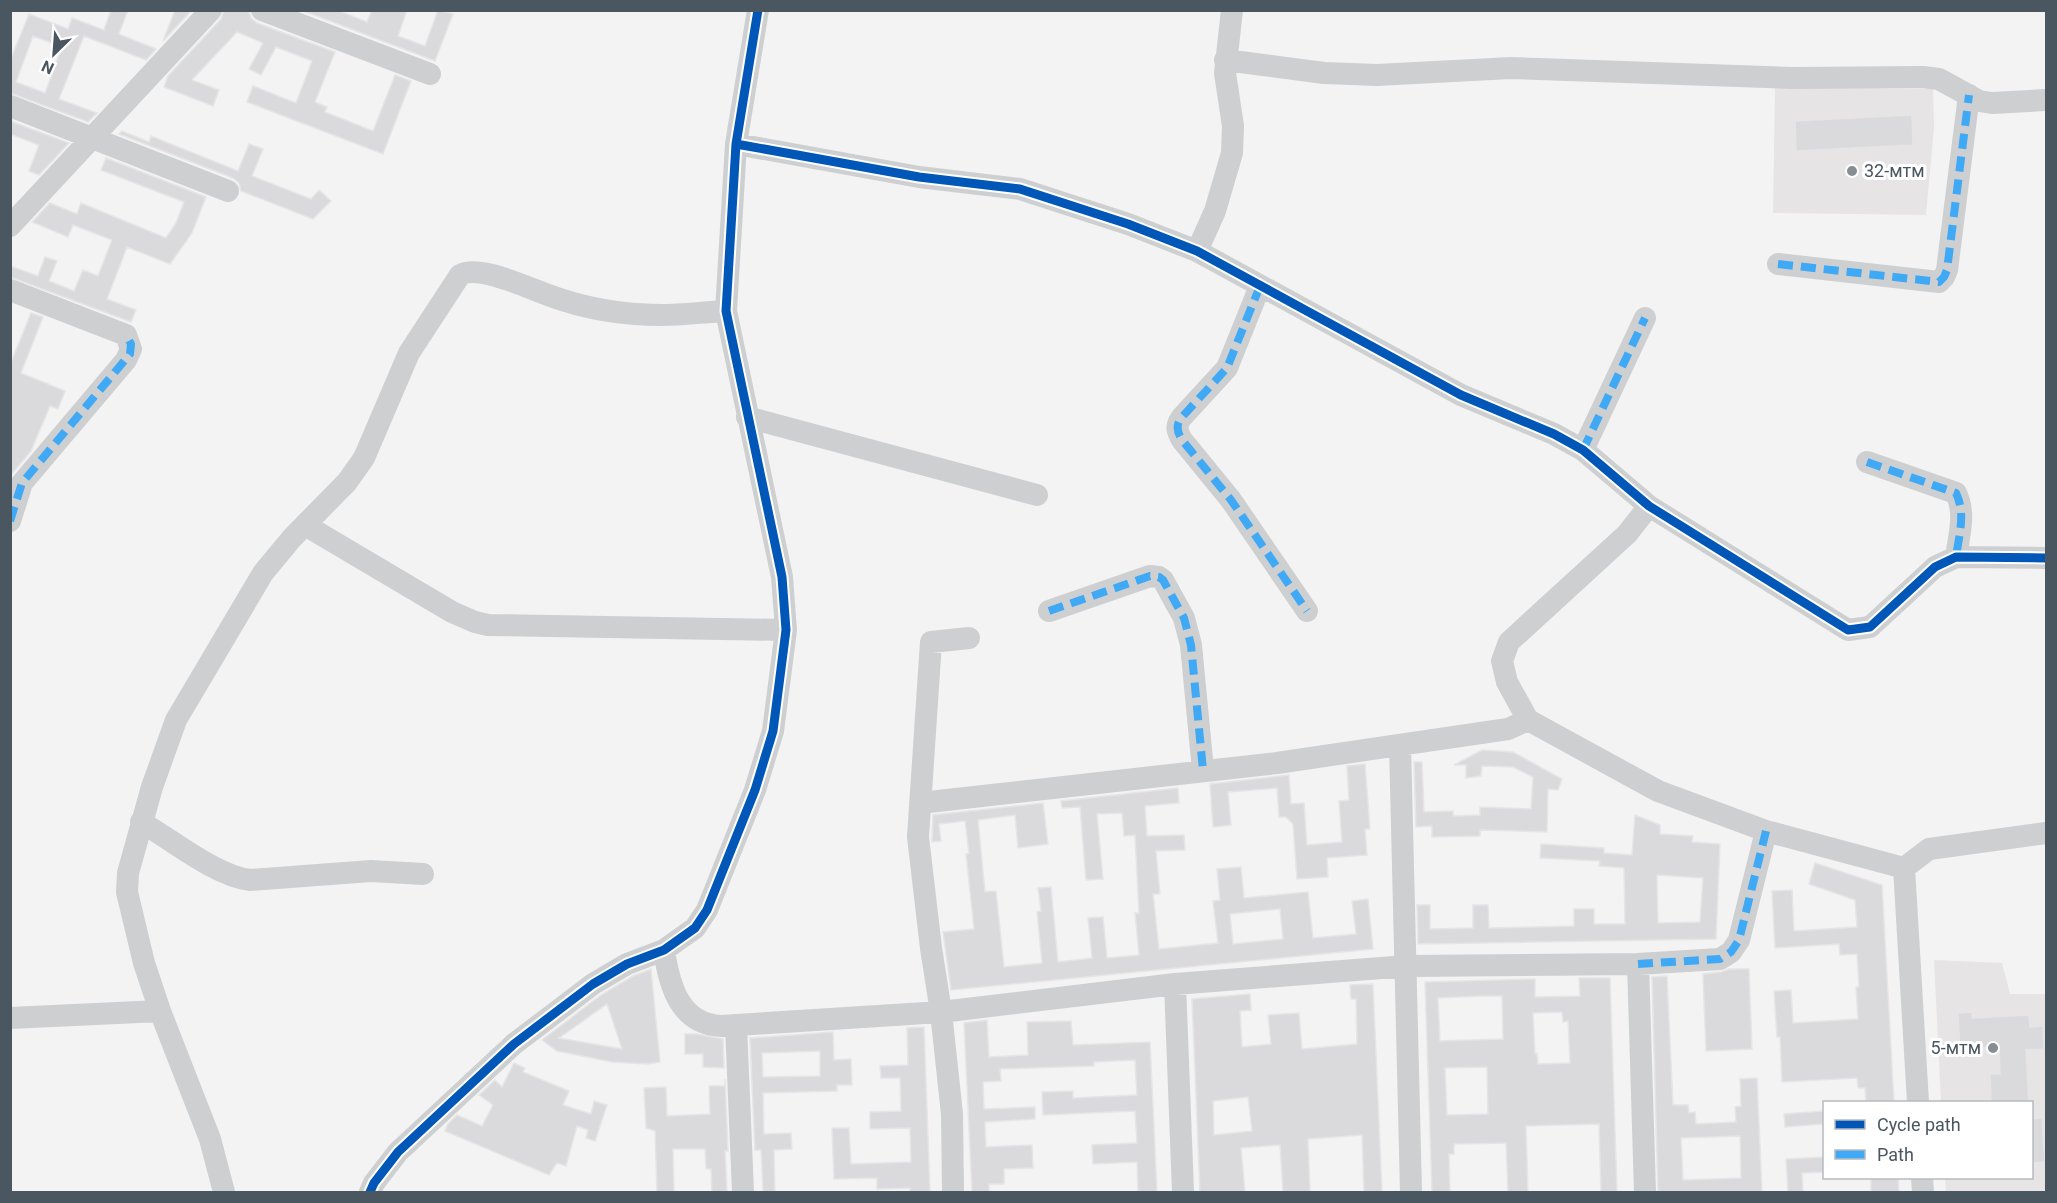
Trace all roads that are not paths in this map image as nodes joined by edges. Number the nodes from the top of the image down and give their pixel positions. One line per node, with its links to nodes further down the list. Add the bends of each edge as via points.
1 (211, 10): 10 (street)
2 (262, 10): 6 (street)
3 (758, 10): 11 (street)
4 (1232, 10): 5 (street)
5 (1225, 60): 7 (street, via 1324,73 1377,75 1511,68 1793,78 1923,76 1939,79); 14 (street, via 1233,126 1232,153 1215,211)
6 (430, 74)
7 (1969, 95): 8 (street, via 1992,103); 15 (street, via 1944,278 1938,282)
8 (2046, 100)
9 (10, 106): 10 (street)
10 (92, 137): 12 (street); 13 (street)
11 (736, 144): 14 (street, via 919,177 1020,189); 18 (street)
12 (228, 191)
13 (10, 226)
14 (1197, 251): 16 (street)
15 (1778, 264)
16 (1260, 285): 21 (street, via 1461,394); 31 (street, via 1227,368 1182,417 1177,431 1231,500)
17 (10, 290): 23 (street, via 126,336 131,349 126,360)
18 (726, 311): 20 (street); 27 (street, via 659,315 605,310 573,304 485,273 464,273 409,353 364,458 347,483)
19 (1645, 318): 21 (street)
20 (747, 417): 24 (street); 32 (street, via 782,577)
21 (1583, 450): 25 (street)
22 (1867, 462): 28 (street, via 1956,493 1963,515)
23 (16, 481): 26 (street)
24 (1037, 495)
25 (1649, 506): 28 (street, via 1848,630 1870,627 1935,567); 34 (street, via 1628,534 1509,642 1502,661 1507,682)
26 (10, 520)
27 (305, 525): 32 (street, via 452,612 488,625); 38 (street, via 264,573 176,720)
28 (1956, 557): 29 (street)
29 (2046, 558)
30 (1049, 611): 36 (street, via 1150,576 1163,580 1184,618 1191,645)
31 (1307, 611)
32 (786, 630): 43 (street, via 773,731 755,790 707,910 695,928)
33 (969, 638): 37 (street, via 931,642)
34 (1528, 720): 35 (street, via 1508,729); 39 (street, via 1658,791)
35 (1400, 745): 36 (street); 45 (street)
36 (1203, 770): 37 (street)
37 (920, 803): 48 (street, via 918,837)
38 (141, 822): 42 (street, via 240,879 371,871); 47 (street, via 127,892)
39 (1766, 831): 41 (street); 44 (street, via 1739,940 1731,952 1720,959)
40 (2046, 832): 41 (street, via 1929,849)
41 (1904, 868): 51 (street)
42 (423, 874)
43 (664, 950): 50 (street, via 668,979 684,1007 710,1025); 53 (street, via 627,964 593,984 514,1044 398,1152)
44 (1638, 964): 45 (street); 58 (street)
45 (1407, 966): 46 (street); 57 (street)
46 (1175, 984): 48 (street); 56 (street)
47 (160, 1011): 49 (street); 52 (street, via 210,1139)
48 (941, 1012): 50 (street); 55 (street, via 951,1114)
49 (10, 1018)
50 (736, 1026): 54 (street)
51 (1918, 1101)
52 (224, 1192)
53 (370, 1192)
54 (743, 1192)
55 (953, 1192)
56 (1183, 1192)
57 (1411, 1192)
58 (1645, 1192)

